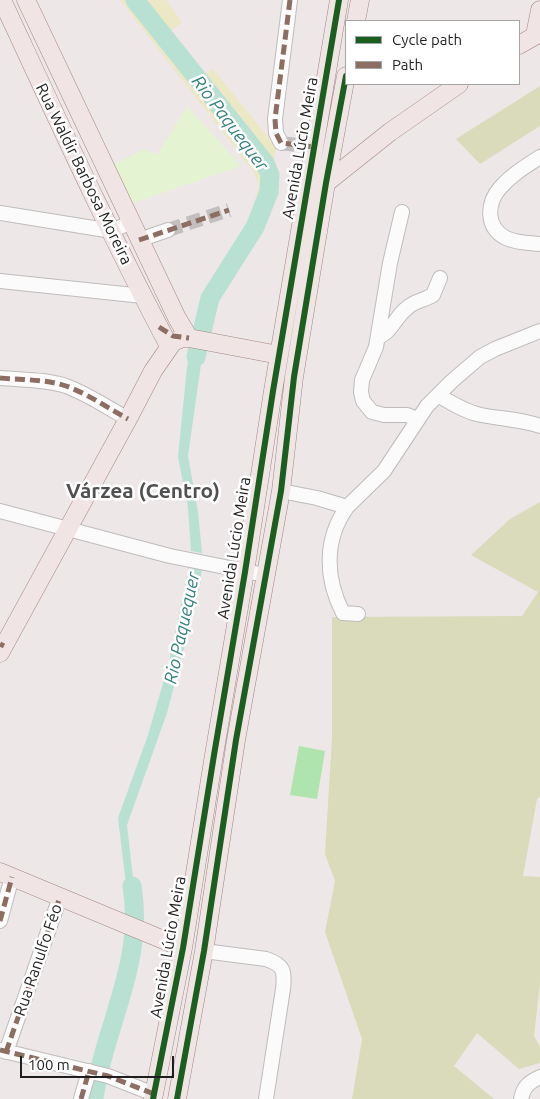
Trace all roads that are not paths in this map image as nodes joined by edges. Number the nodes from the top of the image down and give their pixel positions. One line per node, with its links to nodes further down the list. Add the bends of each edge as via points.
1 (2, 0): 16 (main road, Rua Waldir Barbosa Moreira)
2 (26, 0): 14 (main road, Rua Waldir Barbosa Moreira)
3 (290, 0): 15 (street, via 275,120)
4 (339, 0): 35 (main road, Avenida Lúcio Meira)
5 (360, 0): 9 (main road)
6 (532, 0): 7 (main road)
7 (540, 2)
8 (540, 10): 10 (main road)
9 (356, 20)
10 (537, 34): 11 (main road)
11 (520, 44)
12 (345, 81): 18 (main road, Avenida Lúcio Meira)
13 (458, 85): 18 (main road, via 375,143)
14 (92, 138): 16 (main road); 21 (main road, Rua Waldir Barbosa Moreira)
15 (281, 142)
16 (70, 148): 23 (main road, Rua Waldir Barbosa Moreira)
17 (540, 157): 25 (street, via 506,181 492,198 490,211 494,227 500,234 513,240)
18 (326, 183): 41 (main road, Avenida Lúcio Meira, via 294,377)
19 (402, 212): 32 (street)
20 (0, 213): 23 (street)
21 (131, 222): 23 (street); 24 (main road, Rua Waldir Barbosa Moreira)
22 (168, 230): 24 (street)
23 (112, 232): 28 (main road, Rua Waldir Barbosa Moreira)
24 (139, 240): 29 (main road, Rua Waldir Barbosa Moreira)
25 (540, 244)
26 (440, 278): 32 (street, via 432,295 408,306 389,330)
27 (0, 281): 28 (street)
28 (142, 296): 30 (main road, Rua Waldir Barbosa Moreira)
29 (177, 318): 30 (main road); 33 (main road, Rua Waldir Barbosa Moreira)
30 (159, 327): 33 (street, via 173,336); 34 (main road, Rua Waldir Barbosa Moreira)
31 (540, 330): 37 (street, via 480,357)
32 (378, 337): 39 (street, via 361,385 364,401 377,414 408,415)
33 (198, 339): 34 (main road, via 178,339); 35 (main road)
34 (169, 346): 38 (main road)
35 (279, 355): 45 (main road, Avenida Lúcio Meira)
36 (0, 378): 38 (street, via 66,386)
37 (438, 394): 39 (street); 40 (street, via 480,415)
38 (128, 419): 44 (main road)
39 (417, 419): 42 (street, via 384,471)
40 (540, 426)
41 (280, 491): 42 (street); 46 (main road, Avenida Lúcio Meira)
42 (347, 507): 47 (street, via 331,544 329,570 343,613)
43 (0, 511): 44 (street)
44 (68, 530): 45 (street); 48 (main road)
45 (245, 572): 46 (street); 52 (main road, Avenida Lúcio Meira)
46 (266, 575): 53 (main road, Avenida Lúcio Meira, via 236,740)
47 (358, 614)
48 (1, 648)
49 (6, 874): 50 (main road); 51 (street)
50 (60, 897): 52 (main road); 54 (street, Rua Ranulfo Féo)
51 (0, 921)
52 (183, 948): 57 (main road, Avenida Lúcio Meira)
53 (204, 951): 59 (main road, Avenida Lúcio Meira); 60 (street, via 266,959 283,970)
54 (3, 1051): 55 (street)
55 (91, 1072): 57 (street, via 108,1076); 58 (street)
56 (540, 1077): 61 (street, via 523,1090)
57 (154, 1097): 59 (main road)
58 (81, 1099)
59 (178, 1099)
60 (266, 1099)
61 (521, 1099)

